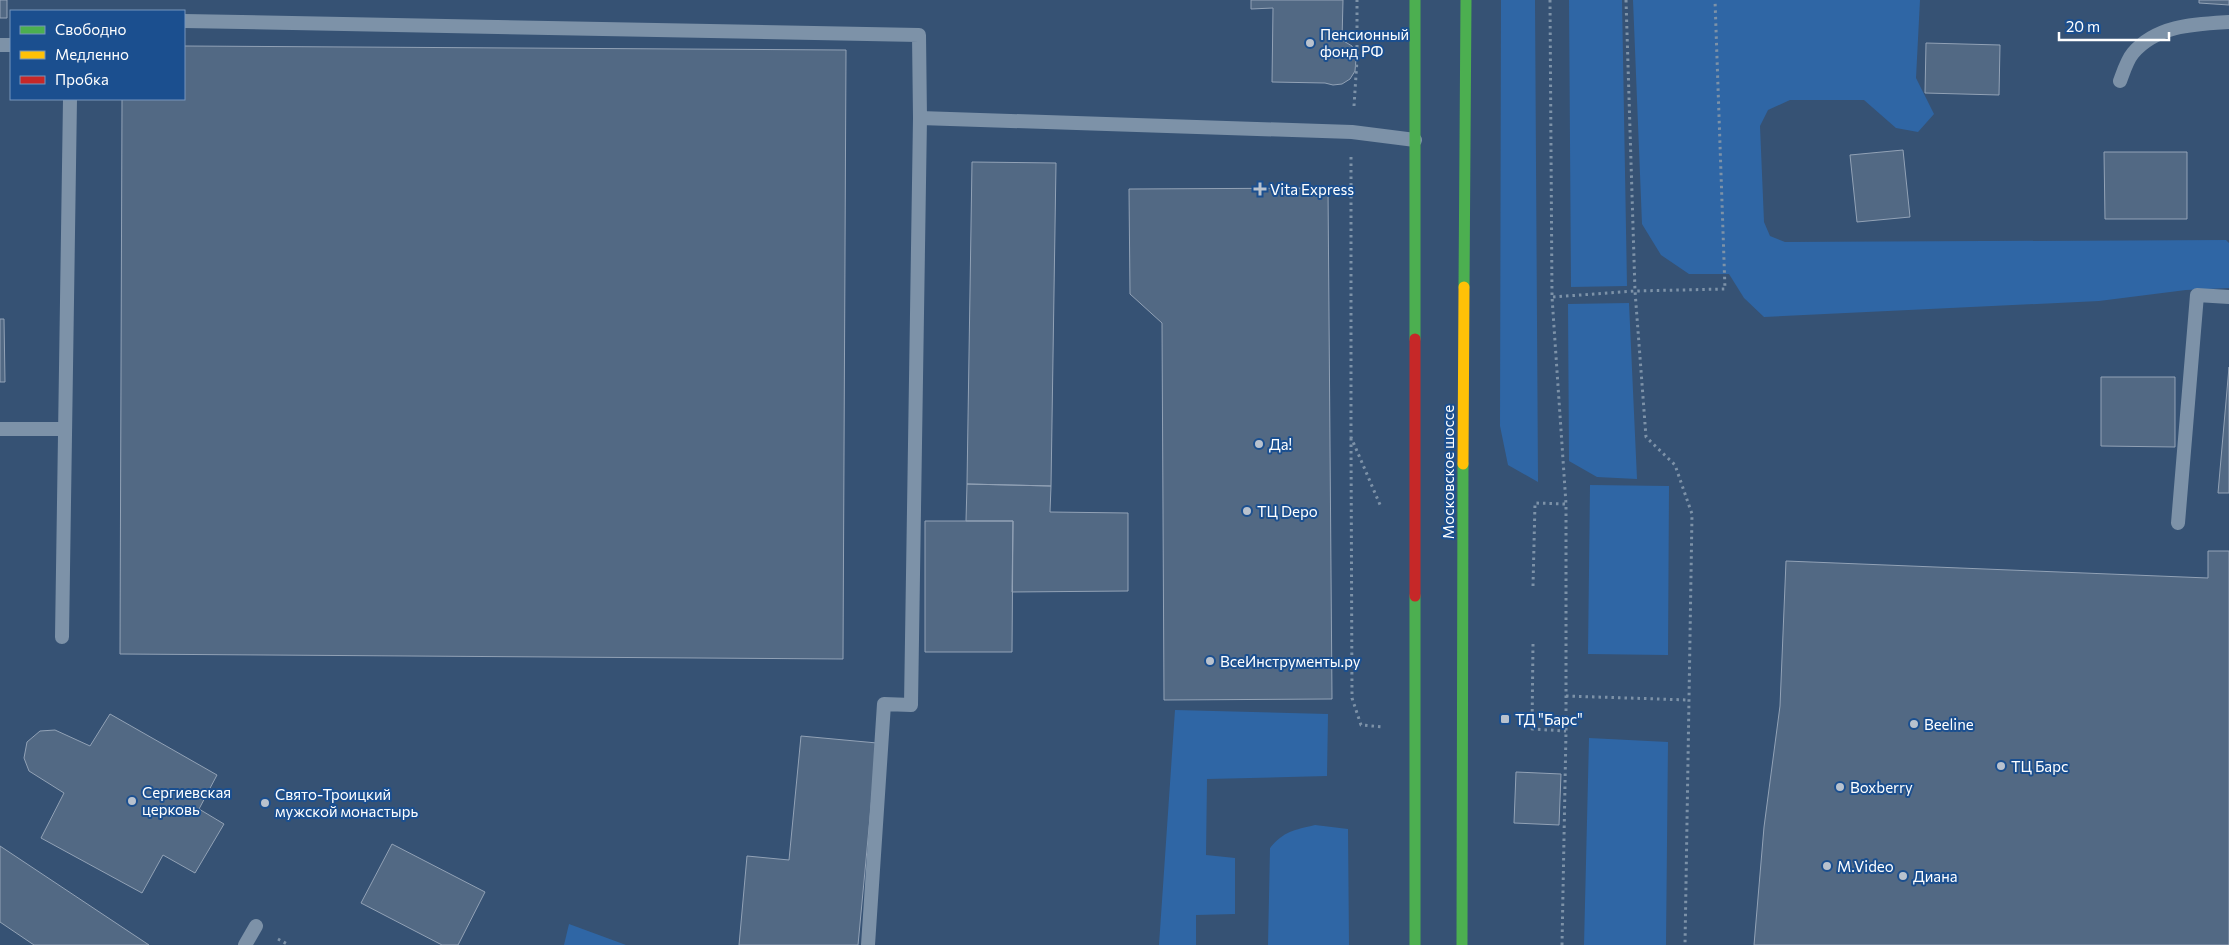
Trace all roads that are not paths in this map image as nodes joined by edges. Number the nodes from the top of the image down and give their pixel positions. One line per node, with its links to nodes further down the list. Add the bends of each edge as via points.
1 (1415, 0): 8 (main road)
2 (1466, 0): 18 (main road, Московское шоссе)
3 (185, 21): 7 (lane, via 918,35)
4 (2229, 22): 5 (lane, via 2185,25 2158,33 2132,54)
5 (2120, 81)
6 (70, 100): 10 (lane)
7 (920, 118): 8 (lane, via 1352,132); 16 (lane, via 911,705 884,704)
8 (1415, 140): 17 (main road)
9 (2229, 297): 12 (lane, via 2197,296)
10 (65, 428): 11 (lane); 13 (lane)
11 (0, 429)
12 (2178, 523)
13 (62, 637)
14 (256, 926): 15 (lane)
15 (244, 945)
16 (868, 945)
17 (1415, 945)
18 (1462, 945)

